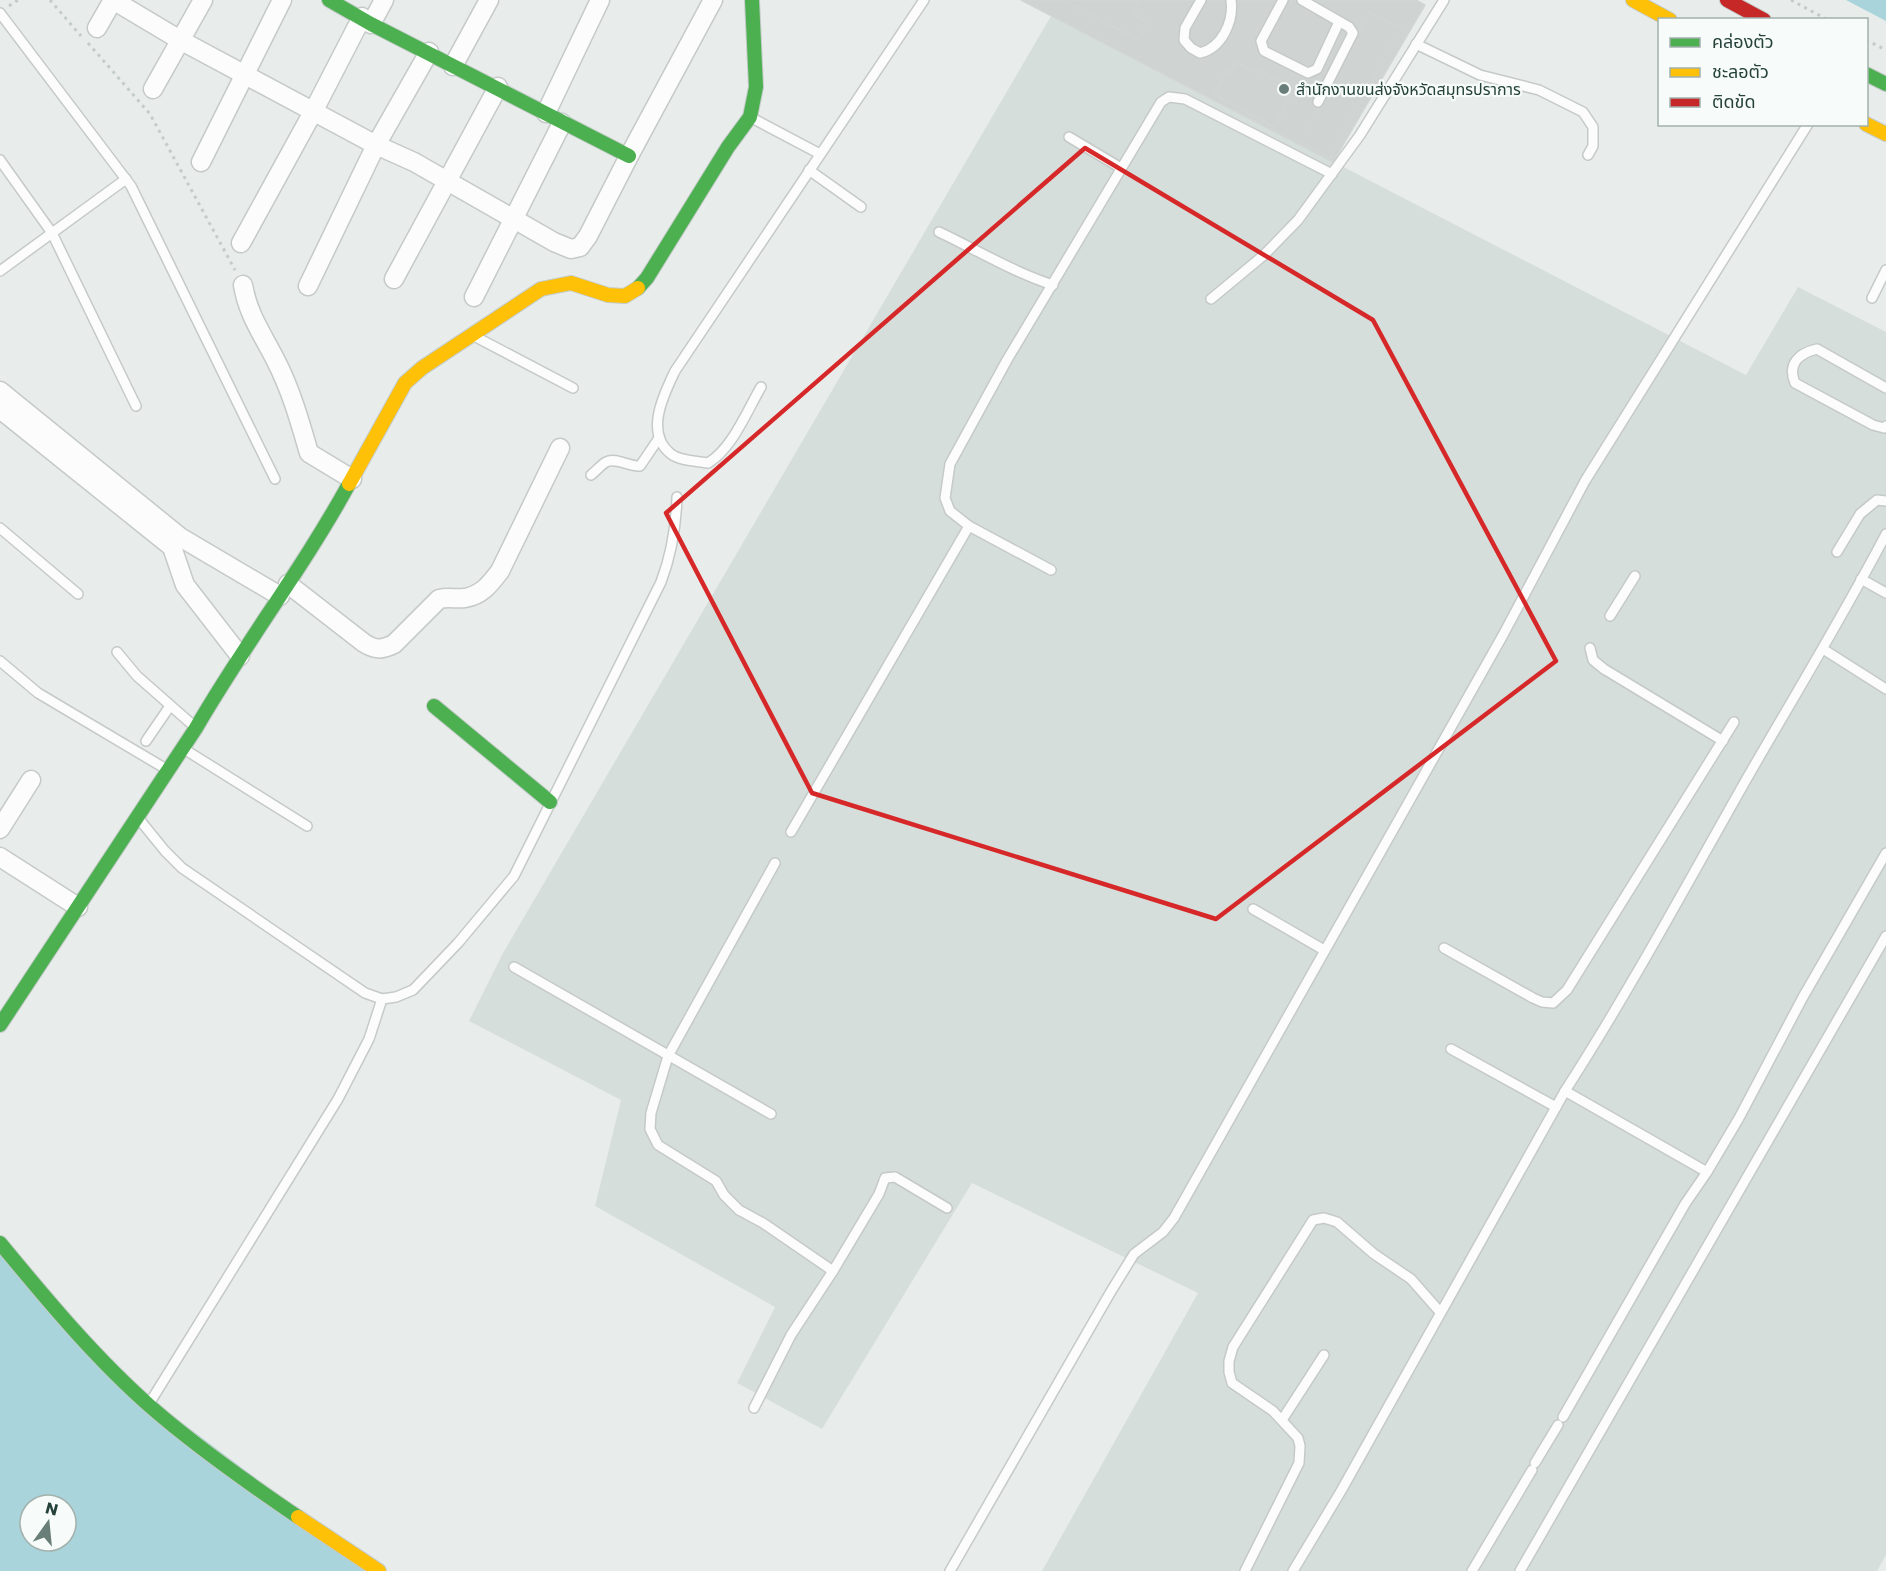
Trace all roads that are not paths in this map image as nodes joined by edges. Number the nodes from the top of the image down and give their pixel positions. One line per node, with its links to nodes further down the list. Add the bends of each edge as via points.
1 (113, 0): 23 (street); 24 (street)
2 (202, 0): 24 (street)
3 (282, 0): 28 (street)
4 (329, 0): 21 (main road)
5 (384, 0): 21 (street)
6 (489, 0): 27 (street)
7 (600, 0): 36 (street)
8 (713, 0): 44 (street)
9 (752, 0): 35 (main road, via 756,87)
10 (924, 0): 42 (lane)
11 (1201, 0): 12 (lane, via 1185,28 1184,40 1200,53 1209,51 1226,29 1233,12)
12 (1231, 0)
13 (1283, 0): 22 (lane, via 1261,41 1264,51 1308,73 1317,69)
14 (1302, 0): 22 (lane)
15 (1444, 0): 25 (lane)
16 (1633, 0): 19 (main road)
17 (1726, 0): 20 (main road)
18 (0, 13): 50 (lane)
19 (1666, 18)
20 (1760, 18)
21 (367, 20): 26 (main road); 34 (street)
22 (1339, 22): 33 (lane, via 1352,30 1352,36)
23 (97, 28)
24 (180, 40): 28 (street); 32 (street)
25 (1416, 44): 43 (lane, via 1480,75 1539,90 1583,112 1593,127 1593,147); 49 (lane)
26 (429, 52): 27 (main road); 41 (street)
27 (453, 66): 31 (main road)
28 (246, 74): 34 (street); 46 (street)
29 (1868, 75): 30 (main road)
30 (1886, 84)
31 (498, 87): 36 (main road); 51 (street)
32 (153, 89)
33 (1318, 102)
34 (313, 112): 41 (street); 56 (street)
35 (750, 117): 42 (lane); 66 (main road, via 636,291 625,296 608,295 571,283 541,289)
36 (554, 118): 44 (main road); 53 (street)
37 (1868, 125): 39 (main road)
38 (1807, 126): 119 (lane, via 1585,481 1503,635)
39 (1886, 134)
40 (1069, 137): 47 (lane)
41 (376, 145): 51 (street); 62 (street)
42 (820, 154): 48 (lane)
43 (1588, 155)
44 (629, 156): 53 (street, via 580,247 571,249)
45 (0, 160): 55 (lane)
46 (201, 162)
47 (1121, 168): 49 (lane, via 1161,102 1169,98 1185,99); 61 (lane)
48 (808, 170): 52 (lane); 74 (lane, via 675,371 662,397)
49 (1332, 174): 65 (lane, via 1284,236)
50 (126, 179): 55 (lane); 77 (lane)
51 (448, 180): 53 (street); 59 (street)
52 (861, 207)
53 (513, 219): 63 (street)
54 (939, 232): 61 (lane)
55 (52, 233): 58 (lane); 71 (lane)
56 (241, 243)
57 (1886, 270): 64 (lane)
58 (0, 271)
59 (394, 279)
60 (243, 285): 78 (street, via 252,318 291,395 309,453)
61 (1053, 285): 81 (lane, via 950,464 945,498 950,511)
62 (308, 286)
63 (474, 297)
64 (1872, 298)
65 (1211, 299)
66 (472, 335): 68 (lane); 78 (main road, via 405,383)
67 (761, 387): 74 (lane, via 726,446 708,463 671,454)
68 (573, 388)
69 (1886, 388): 73 (lane, via 1817,350 1804,352 1794,363 1791,374 1795,383 1873,425)
70 (0, 391): 88 (street, via 180,537)
71 (136, 406)
72 (0, 409): 95 (street, via 172,547 185,585)
73 (1886, 426)
74 (659, 438): 76 (lane, via 640,466 613,460)
75 (560, 448): 88 (street, via 500,572 486,589 463,598 439,599 385,649 374,650)
76 (591, 475)
77 (275, 479)
78 (352, 479): 88 (main road)
79 (677, 497): 107 (lane, via 675,531 661,582)
80 (1886, 501): 84 (lane, via 1877,500 1860,514)
81 (969, 526): 85 (lane); 111 (lane)
82 (0, 528): 90 (lane)
83 (1885, 540): 87 (lane)
84 (1837, 552)
85 (1051, 570)
86 (1635, 576): 91 (lane)
87 (1861, 579): 89 (lane); 93 (lane)
88 (284, 590): 95 (main road)
89 (1886, 593)
90 (78, 594)
91 (1610, 616)
92 (1590, 648): 103 (lane, via 1593,660 1604,669)
93 (1823, 649): 97 (lane); 126 (lane, via 1606,1028)
94 (117, 652): 98 (lane)
95 (240, 656): 101 (main road)
96 (0, 661): 105 (lane, via 38,693)
97 (1886, 689)
98 (170, 706): 101 (lane); 102 (lane)
99 (434, 706): 107 (main road)
100 (1734, 722): 103 (lane)
101 (196, 728): 104 (main road)
102 (147, 741)
103 (1723, 741): 118 (lane, via 1567,990 1553,1003 1533,998)
104 (183, 748): 105 (main road); 109 (lane)
105 (168, 771): 108 (main road)
106 (31, 780): 110 (street)
107 (550, 802): 122 (lane, via 514,876 458,943 413,990)
108 (137, 817): 115 (main road); 122 (lane, via 182,868 345,980)
109 (307, 826)
110 (0, 829)
111 (791, 832)
112 (1886, 853): 129 (lane)
113 (0, 856): 115 (street)
114 (775, 863): 125 (lane)
115 (78, 907): 121 (main road)
116 (1252, 909): 119 (lane)
117 (1886, 936): 143 (lane)
118 (1444, 948)
119 (1324, 950): 139 (lane, via 1174,1218 1163,1232 1134,1254)
120 (514, 967): 125 (lane)
121 (7, 999): 123 (main road)
122 (382, 999): 135 (lane, via 369,1039 338,1099)
123 (0, 1025)
124 (1451, 1049): 127 (lane)
125 (668, 1056): 128 (lane); 132 (lane, via 651,1113 650,1129 658,1145 716,1181 740,1210)
126 (1565, 1091): 127 (lane); 129 (lane)
127 (1556, 1107): 133 (lane)
128 (771, 1114)
129 (1707, 1172): 142 (lane)
130 (947, 1208): 132 (lane, via 895,1177 885,1178)
131 (0, 1243): 135 (main road, via 53,1307)
132 (833, 1271): 136 (lane, via 791,1335)
133 (1440, 1312): 137 (lane, via 1411,1279 1336,1222 1313,1220 1233,1347 1229,1361 1232,1383); 141 (lane)
134 (1324, 1355): 137 (lane)
135 (149, 1405): 138 (main road, via 228,1469)
136 (754, 1408)
137 (1282, 1420): 140 (lane, via 1298,1438 1299,1462)
138 (379, 1571)
139 (950, 1571)
140 (1245, 1571)
141 (1293, 1571)
142 (1472, 1571)
143 (1520, 1571)

